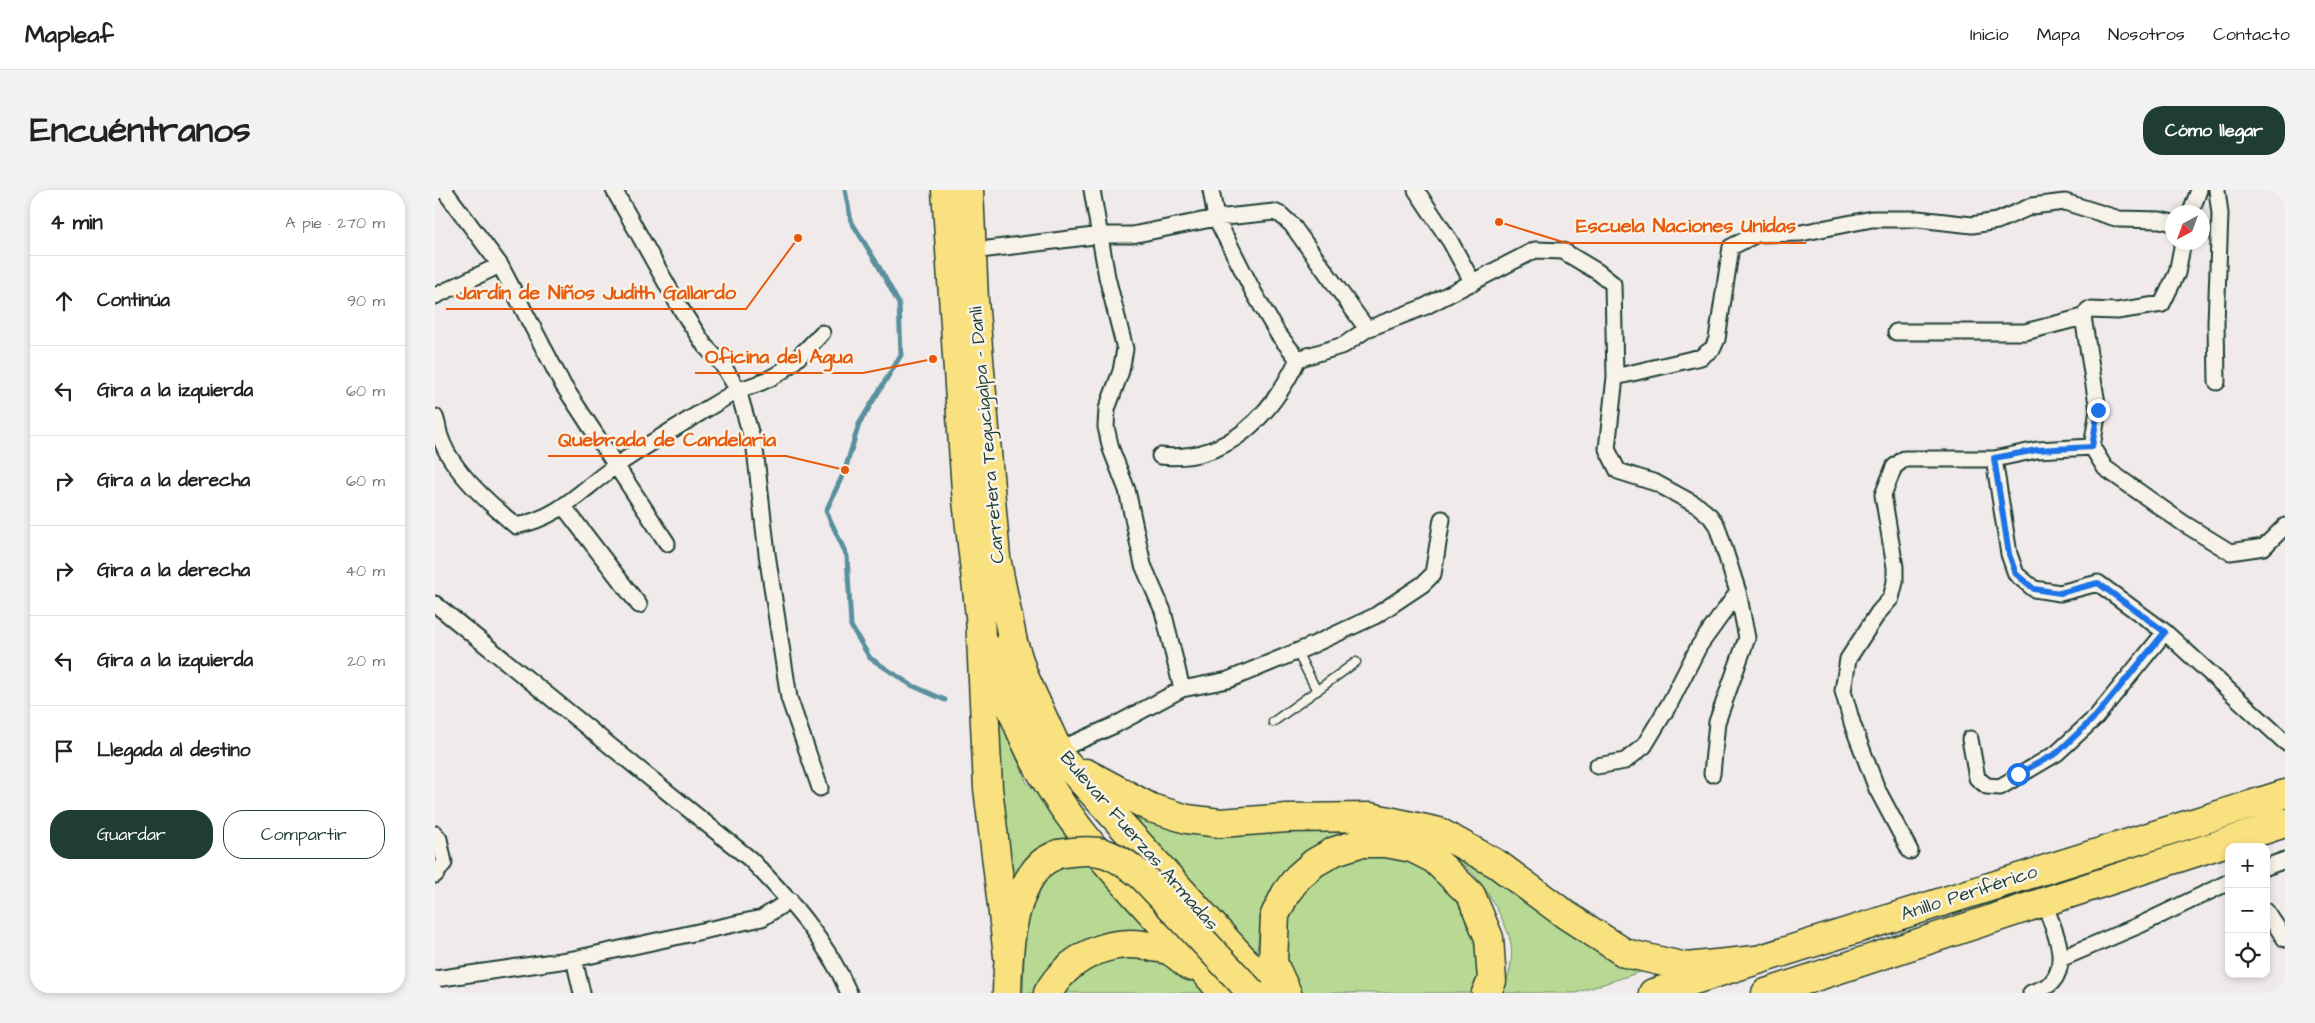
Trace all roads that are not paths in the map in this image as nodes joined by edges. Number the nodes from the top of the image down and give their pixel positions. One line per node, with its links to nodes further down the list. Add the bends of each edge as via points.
1 (443, 190): 16 (street)
2 (614, 190): 26 (street, via 679,306 705,346 723,364)
3 (946, 190): 39 (highway, Carretera Tegucigalpa - Danli, via 966,491)
4 (969, 190): 15 (highway, Carretera Tegucigalpa - Danli)
5 (1092, 190): 13 (street)
6 (1211, 190): 11 (street)
7 (1415, 190): 17 (street, via 1450,241)
8 (2199, 190): 10 (street)
9 (2217, 190): 25 (street, via 2221,214)
10 (2194, 205)
11 (1216, 218): 13 (street, via 1132,235); 20 (street, via 1263,212 1281,215 1292,225); 23 (street, via 1278,334)
12 (2165, 221): 24 (street, via 2119,219 2065,202 2032,206 1997,221 1973,225 1872,218 1801,233 1757,234 1731,247 1713,348 1701,357)
13 (1102, 235): 15 (street); 44 (street, via 1107,278 1125,349 1107,409 1106,427 1127,490 1143,565 1163,611)
14 (2182, 250): 19 (street, via 2177,274 2162,304 2117,311 2088,310)
15 (972, 251): 43 (highway, Carretera Tegucigalpa - Danli, via 997,558 1013,642)
16 (499, 265): 18 (street); 31 (street, via 563,385)
17 (1473, 283): 20 (street, via 1424,307); 24 (street, via 1535,250 1563,251 1598,272 1613,284)
18 (435, 296)
19 (2083, 317): 21 (street, via 2025,332); 28 (street, via 2098,410)
20 (1367, 329): 23 (street, via 1344,345)
21 (1896, 332)
22 (822, 334): 26 (street, via 791,366 760,385)
23 (1298, 359): 29 (street, via 1267,409 1228,443 1199,455)
24 (1615, 377): 36 (street, via 1607,449 1618,471 1656,483 1710,516 1717,526)
25 (2217, 382)
26 (738, 390): 31 (street); 52 (street, via 755,449 789,698)
27 (435, 417): 32 (street, via 441,440 455,465 516,526 534,522)
28 (2092, 447): 30 (street, via 2037,450); 34 (street, via 2105,468 2230,552 2263,547)
29 (1160, 456)
30 (1994, 458): 40 (street, via 2009,554 2016,574 2034,589 2060,593 2098,583); 56 (street, via 1904,459 1893,467 1883,495 1895,582 1891,598 1848,659 1843,691 1877,789)
31 (615, 466): 32 (street); 35 (street)
32 (564, 507): 38 (street)
33 (1442, 519): 41 (street, via 1433,574 1423,584 1375,616)
34 (2285, 526)
35 (667, 543)
36 (1738, 592): 50 (street, via 1699,646 1643,746 1625,761); 51 (street, via 1747,638 1717,722)
37 (435, 604): 61 (street, via 750,859)
38 (639, 605)
39 (980, 616): 65 (highway, via 988,788); 70 (highway, Bulevar Fuerzas Armadas, via 1001,682 1040,770 1090,842)
40 (2165, 632): 47 (street, via 2096,716 2057,753 2000,787 1987,786 1977,778); 48 (street)
41 (1297, 652): 44 (street, via 1228,680); 45 (lane)
42 (1356, 662): 45 (lane)
43 (1024, 676): 49 (highway, Bulevar Fuerzas Armadas)
44 (1182, 689): 49 (street)
45 (1317, 691): 46 (lane)
46 (1273, 722)
47 (1970, 739)
48 (2285, 742)
49 (1060, 754): 67 (highway, via 1117,792 1151,808 1187,819 1220,823 1369,817 1439,832 1497,864 1625,953 1686,967); 77 (highway, Bulevar Fuerzas Armadas)
50 (1597, 766)
51 (1712, 774)
52 (820, 788)
53 (2285, 794): 67 (highway, Anillo Periférico)
54 (2285, 823): 62 (highway, Anillo Periférico)
55 (435, 834): 59 (street, via 444,863)
56 (1909, 851)
57 (2285, 860): 58 (street)
58 (2270, 866)
59 (435, 875)
60 (2225, 884): 68 (street)
61 (790, 900): 66 (street, via 761,918); 73 (street, via 837,966)
62 (2043, 901): 68 (street, via 2057,939); 81 (highway, Anillo Periférico)
63 (2270, 917): 64 (street)
64 (2285, 939)
65 (1008, 956): 74 (highway); 76 (highway, bridge, via 1019,900 1042,862 1058,854 1109,853 1142,876)
66 (574, 959): 69 (street); 72 (street)
67 (1756, 960): 80 (highway, Anillo Periférico)
68 (2060, 960): 71 (street, via 2061,968)
69 (435, 979)
70 (1219, 989): 75 (highway, via 1168,950 1138,944 1092,952 1072,964)
71 (2052, 989): 82 (street)
72 (582, 993)
73 (849, 993)
74 (1007, 993)
75 (1048, 993)
76 (1252, 993)
77 (1274, 993)
78 (1287, 993): 79 (highway, via 1273,963 1275,915 1290,888 1314,863 1335,851 1360,843 1412,848 1434,859 1471,895 1489,938 1492,981)
79 (1486, 993)
80 (1653, 993)
81 (1766, 993)
82 (2031, 993)

